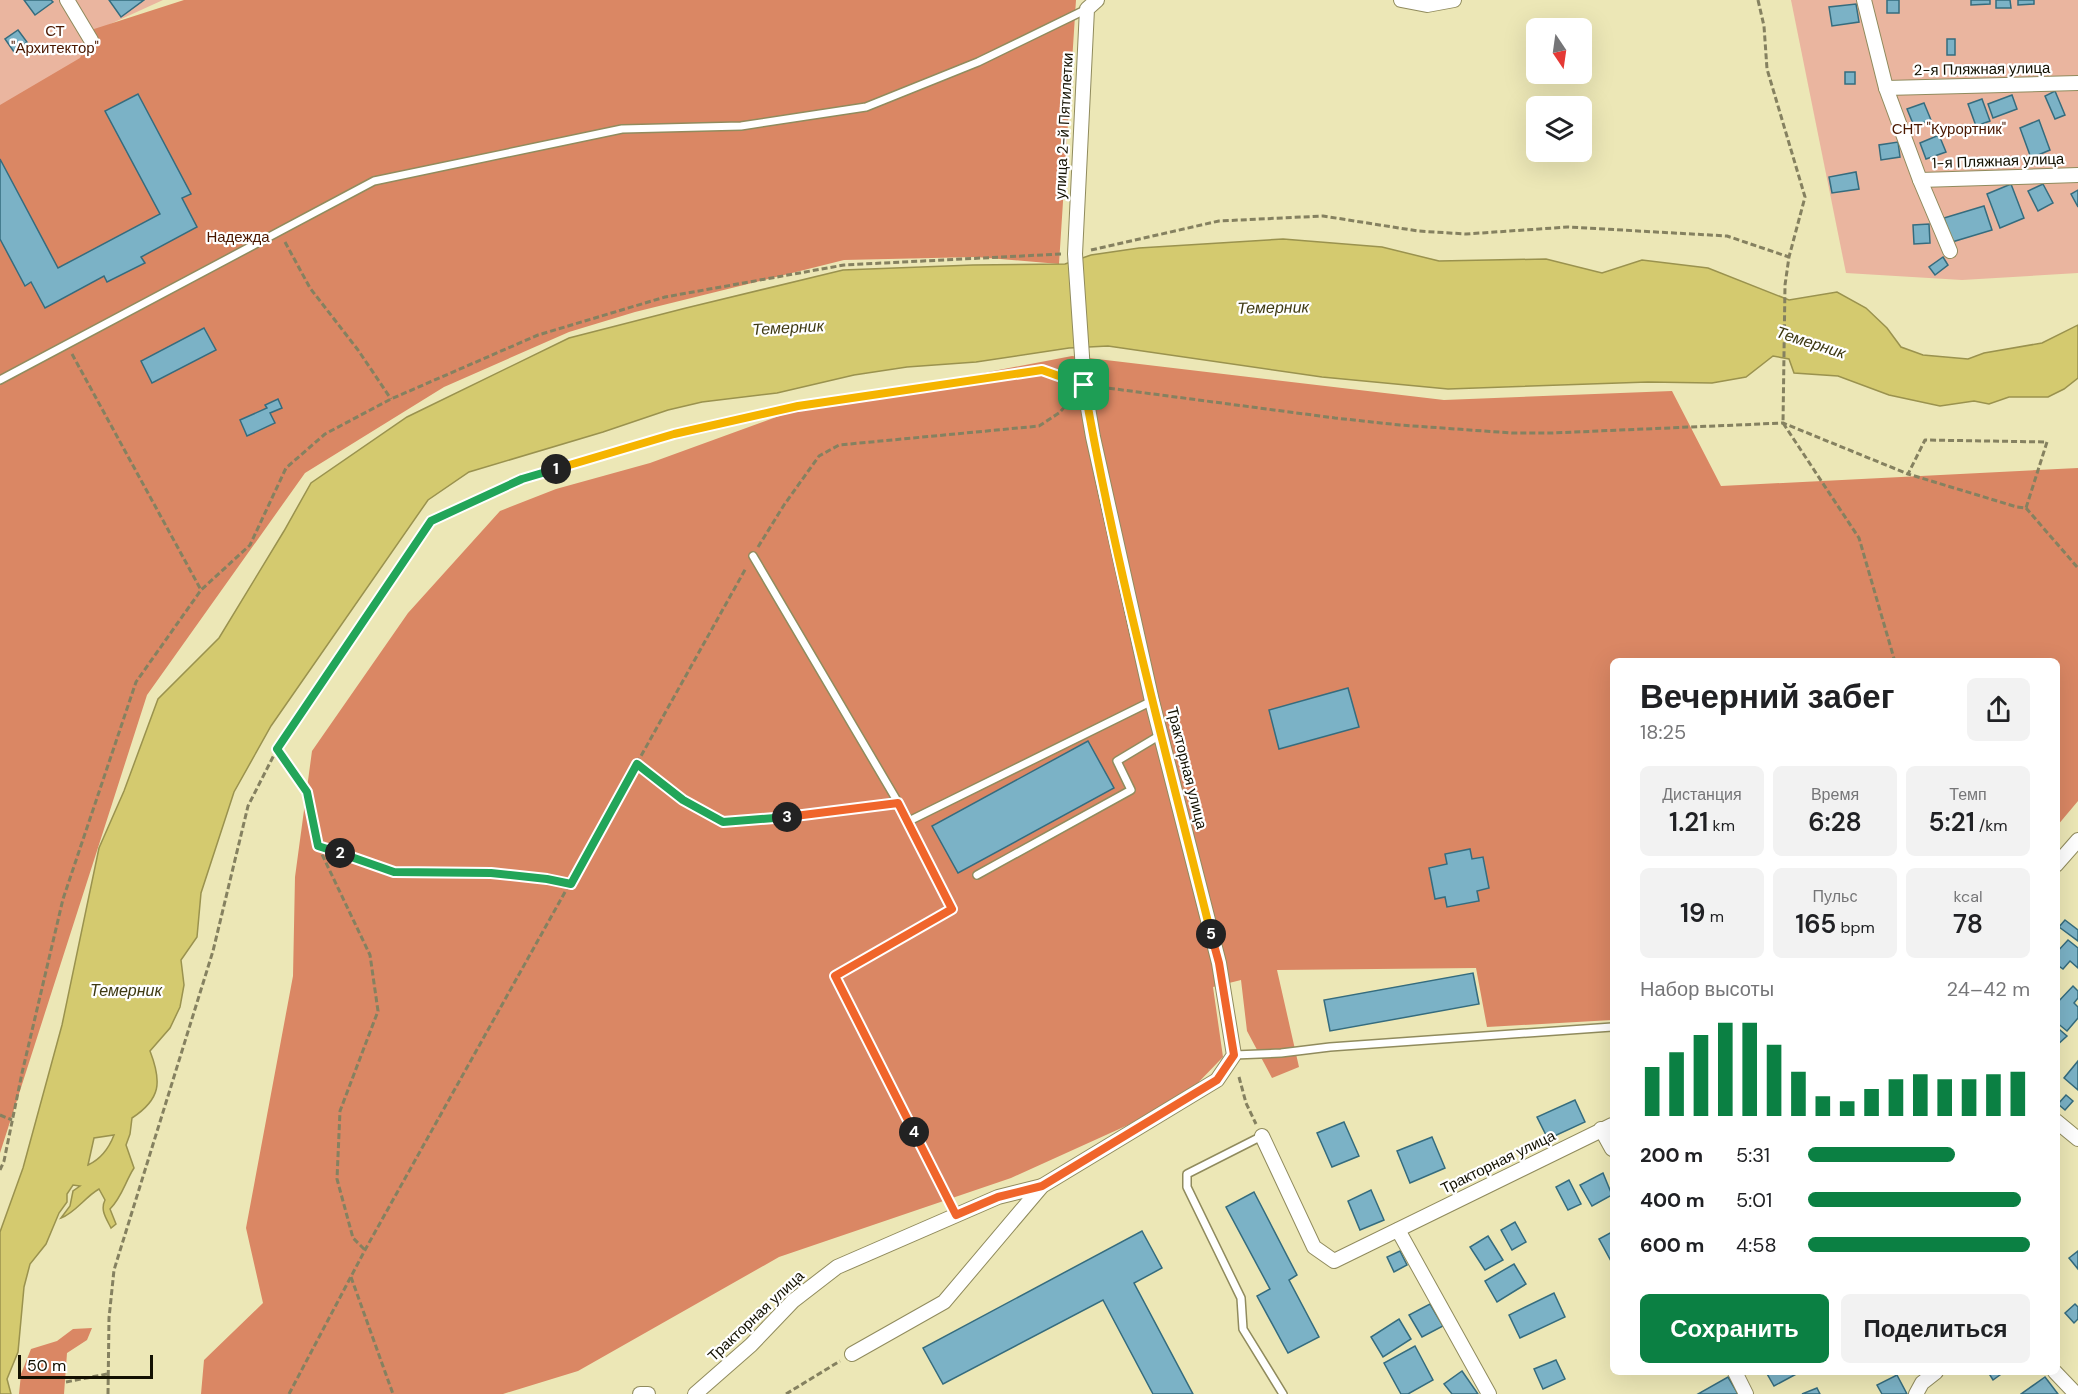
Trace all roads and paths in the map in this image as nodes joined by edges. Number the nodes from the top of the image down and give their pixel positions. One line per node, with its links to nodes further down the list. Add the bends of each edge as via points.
1 (67, 0): 7 (street)
2 (1401, 0): 3 (street, via 1427,5)
3 (1454, 0)
4 (1758, 0): 15 (path, via 1767,69 1805,197)
5 (1864, 0): 9 (street)
6 (1092, 5): 12 (lane, via 978,62 866,107 741,126 622,129 374,181); 14 (street, улица 2-й Пятилетки)
7 (91, 40)
8 (2078, 83): 9 (street, 2-я Пляжная улица)
9 (1886, 88): 11 (street)
10 (2078, 175): 11 (street, 1-я Пляжная улица)
11 (1920, 180): 13 (street)
12 (279, 231): 16 (lane); 19 (path, via 310,288)
13 (1950, 251)
14 (1075, 256): 15 (path, via 1219,221 1323,216 1418,231 1466,234 1568,227 1728,236); 18 (street, Тракторная улица); 19 (path, via 844,265 665,297 538,335)
15 (1789, 257): 20 (path)
16 (67, 344): 17 (lane); 25 (path)
17 (0, 380)
18 (1084, 385): 20 (path, via 1335,418 1512,433); 23 (path, via 1059,413 1039,426 839,445 819,456); 27 (street, Тракторная улица); 29 (path, via 1042,370 798,406 674,434 522,479 431,521)
19 (392, 399): 25 (path, via 326,434 286,468 250,545)
20 (1783, 423): 21 (path); 26 (path, via 1859,538)
21 (1908, 474): 22 (path); 22 (path, via 1925,440 2047,442)
22 (2026, 508): 24 (path)
23 (753, 556): 30 (path); 31 (lane)
24 (2078, 568)
25 (201, 590): 41 (path, via 136,682 63,899)
26 (1894, 658)
27 (1152, 701): 28 (street, Тракторная улица); 32 (lane)
28 (1162, 734): 36 (lane, via 1117,760 1131,790); 39 (street, Тракторная улица, via 1219,963)
29 (277, 749): 34 (path, via 307,792); 53 (path, via 248,806 213,951 114,1269)
30 (637, 764): 31 (path, via 683,800 723,822); 37 (path)
31 (898, 803): 32 (lane)
32 (909, 821): 48 (path, via 952,909 835,976)
33 (2078, 840): 35 (street)
34 (318, 846): 37 (path, via 394,872 491,873); 50 (path, via 370,955 378,1011 340,1111 337,1179 353,1238)
35 (2060, 860)
36 (977, 875)
37 (571, 884): 50 (path)
38 (1610, 1027): 39 (lane)
39 (1234, 1055): 44 (path, via 1246,1103); 47 (street, Тракторная улица, via 1217,1080)
40 (0, 1115): 41 (path)
41 (12, 1120): 46 (path)
42 (2060, 1124): 45 (street)
43 (1607, 1127): 49 (street, Тракторная улица)
44 (1262, 1136): 49 (street, Тракторная улица, via 1314,1247 1334,1261); 65 (lane, via 1187,1174 1187,1187 1241,1298 1244,1329)
45 (2078, 1139)
46 (0, 1170)
47 (1042, 1186): 48 (street, Тракторная улица, via 998,1197); 52 (street, Тракторная улица, via 944,1302)
48 (956, 1215): 63 (street, Тракторная улица, via 837,1267 793,1301 750,1346)
49 (1398, 1230): 66 (street)
50 (365, 1250): 51 (path)
51 (351, 1276): 59 (path); 60 (path)
52 (852, 1354): 64 (path)
53 (107, 1374): 57 (path); 58 (path)
54 (1736, 1375): 67 (street)
55 (1932, 1375): 68 (street)
56 (2058, 1375): 69 (street)
57 (66, 1382)
58 (108, 1394)
59 (289, 1394)
60 (393, 1394)
61 (640, 1394): 62 (street)
62 (648, 1394)
63 (695, 1394)
64 (786, 1394)
65 (1283, 1394)
66 (1489, 1394)
67 (1746, 1394)
68 (1916, 1394)
69 (2076, 1394)

